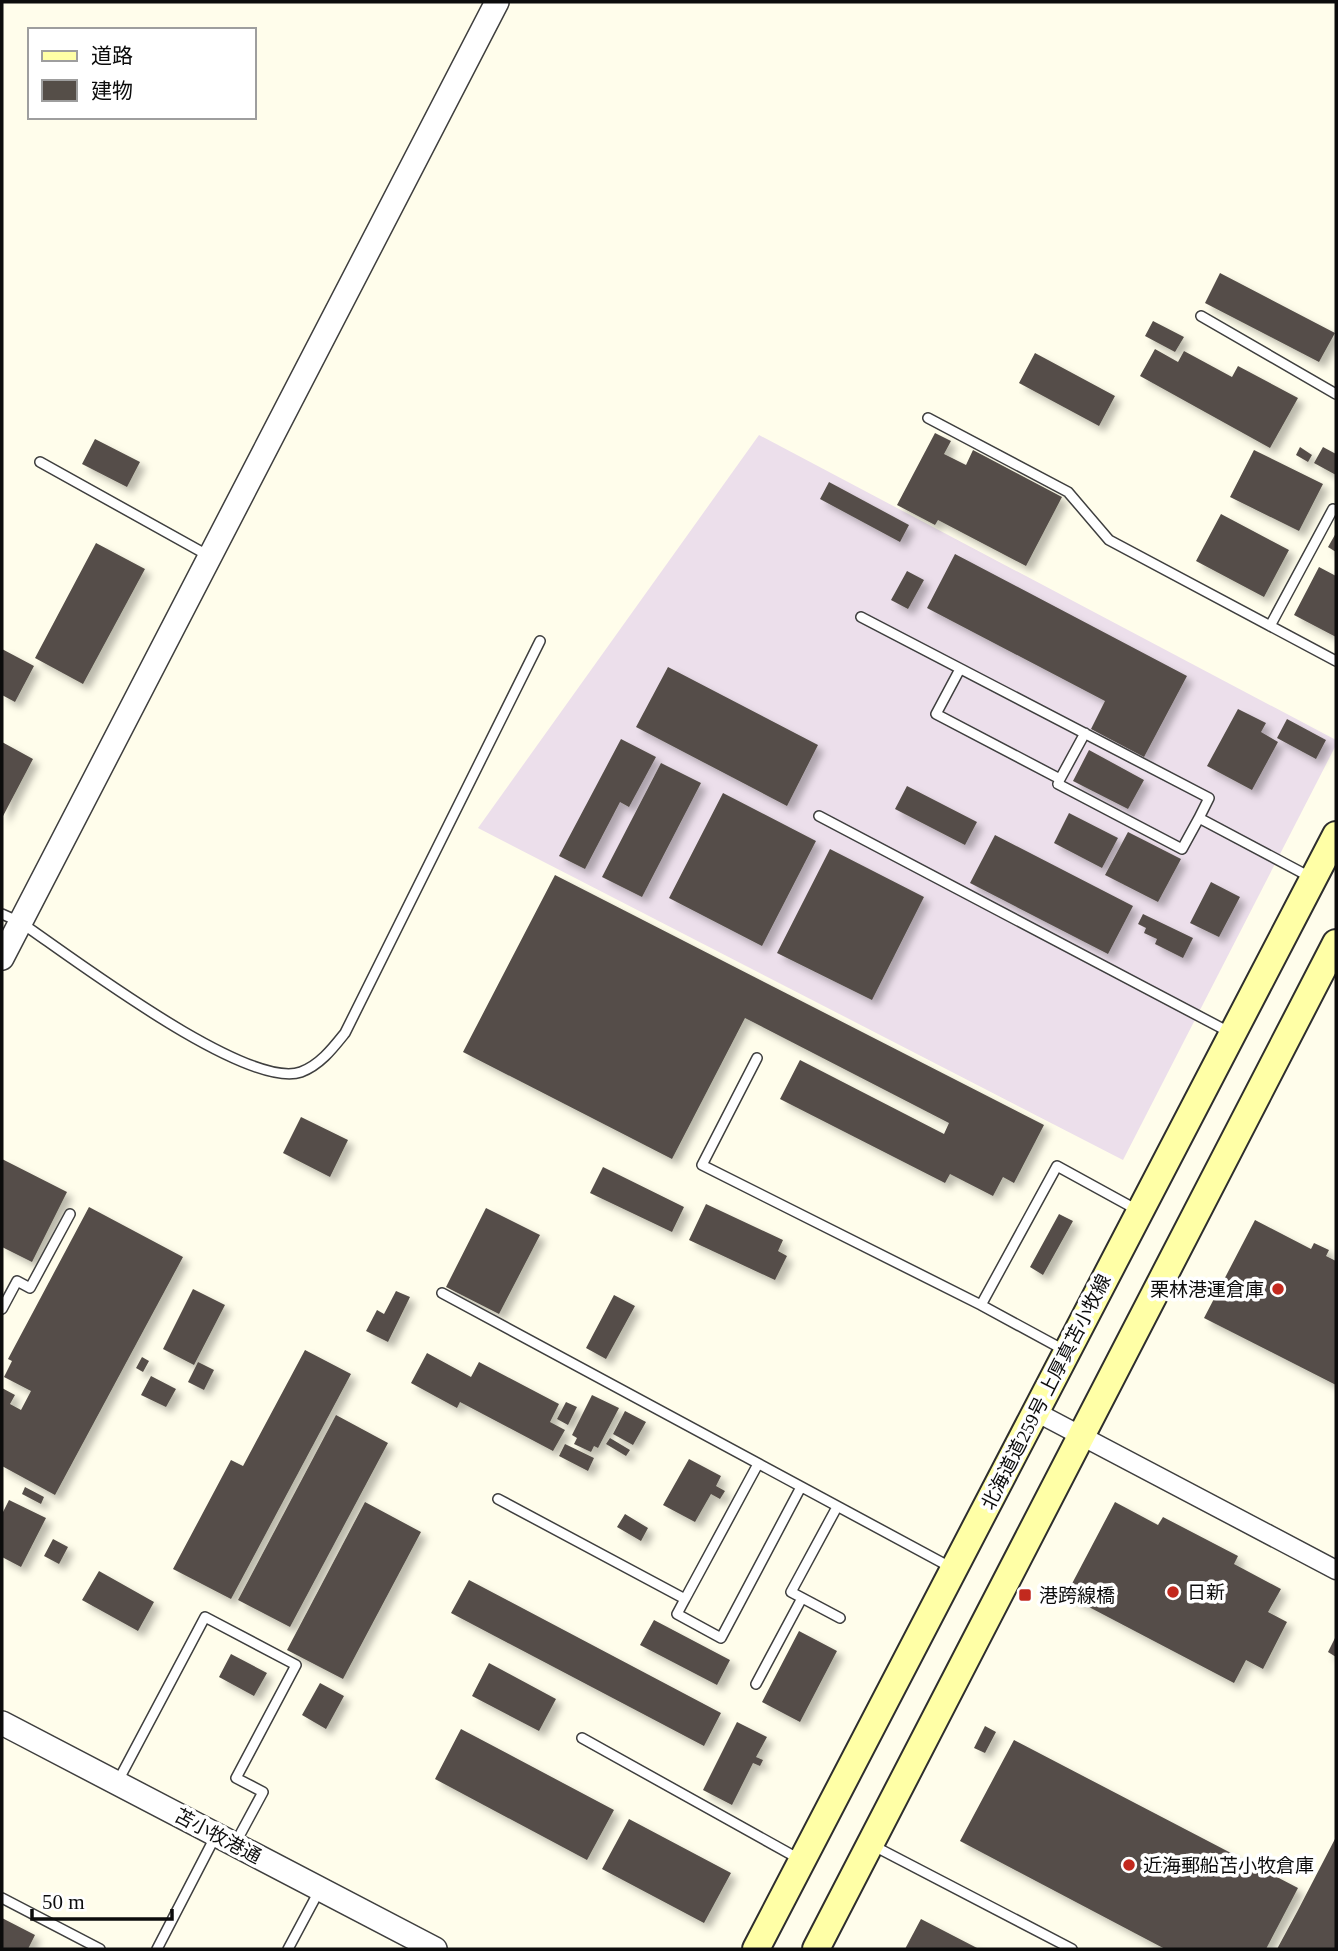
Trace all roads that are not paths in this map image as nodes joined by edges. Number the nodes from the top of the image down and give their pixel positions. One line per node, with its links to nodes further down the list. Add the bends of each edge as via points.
1 (497, 2): 7 (street)
2 (1201, 316): 3 (lane)
3 (1336, 394)
4 (928, 418): 9 (lane, via 1068,492 1109,540)
5 (40, 462): 7 (lane)
6 (1332, 509): 9 (lane)
7 (209, 556): 19 (street)
8 (861, 617): 12 (lane)
9 (1270, 626): 11 (lane)
10 (540, 641): 19 (lane, via 345,1033 326,1056 300,1073 261,1070 206,1046)
11 (1336, 661)
12 (960, 668): 13 (lane); 14 (lane, via 936,714)
13 (1084, 733): 14 (lane); 16 (lane, via 1209,798)
14 (1060, 779): 16 (lane, via 1058,784 1182,849)
15 (819, 816): 22 (lane)
16 (1199, 818): 18 (lane)
17 (1333, 850): 18 (main road, 北海道道259号 上厚真苫小牧線)
18 (1314, 879): 22 (main road, 北海道道259号 上厚真苫小牧線)
19 (11, 918): 21 (street)
20 (1336, 943): 31 (main road)
21 (2, 958)
22 (1233, 1033): 24 (main road, 北海道道259号 上厚真苫小牧線)
23 (757, 1058): 27 (lane, via 702,1165)
24 (1140, 1212): 27 (lane, via 1057,1166); 29 (main road, 北海道道259号 上厚真苫小牧線)
25 (70, 1214): 28 (lane, via 30,1288 17,1281)
26 (442, 1293): 32 (lane)
27 (981, 1306): 29 (lane)
28 (2, 1309)
29 (1067, 1352): 30 (main road, 北海道道259号 上厚真苫小牧線)
30 (1036, 1412): 31 (street); 36 (main road, 北海道道259号 上厚真苫小牧線)
31 (1080, 1435): 37 (street); 46 (main road)
32 (758, 1464): 33 (lane); 39 (lane)
33 (802, 1488): 35 (lane); 39 (lane, via 721,1638 677,1614)
34 (498, 1499): 39 (lane)
35 (837, 1507): 36 (lane); 38 (lane, via 791,1592)
36 (954, 1569): 47 (main road, 北海道道259号 上厚真苫小牧線)
37 (1336, 1570)
38 (802, 1598): 40 (lane); 41 (lane)
39 (685, 1599)
40 (840, 1618)
41 (756, 1684)
42 (2, 1723): 44 (street, 苫小牧港通)
43 (582, 1738): 47 (lane)
44 (117, 1783): 45 (street, 苫小牧港通); 45 (lane, via 205,1617 296,1665 236,1778 263,1792)
45 (225, 1840): 48 (street, 苫小牧港通); 51 (lane)
46 (871, 1844): 55 (main road); 56 (lane)
47 (802, 1860): 54 (main road, 北海道道259号 上厚真苫小牧線)
48 (320, 1889): 52 (lane); 53 (street, 苫小牧港通)
49 (2, 1898): 50 (lane)
50 (100, 1949)
51 (157, 1949)
52 (288, 1949)
53 (435, 1949)
54 (756, 1949)
55 (816, 1949)
56 (1072, 1949)

